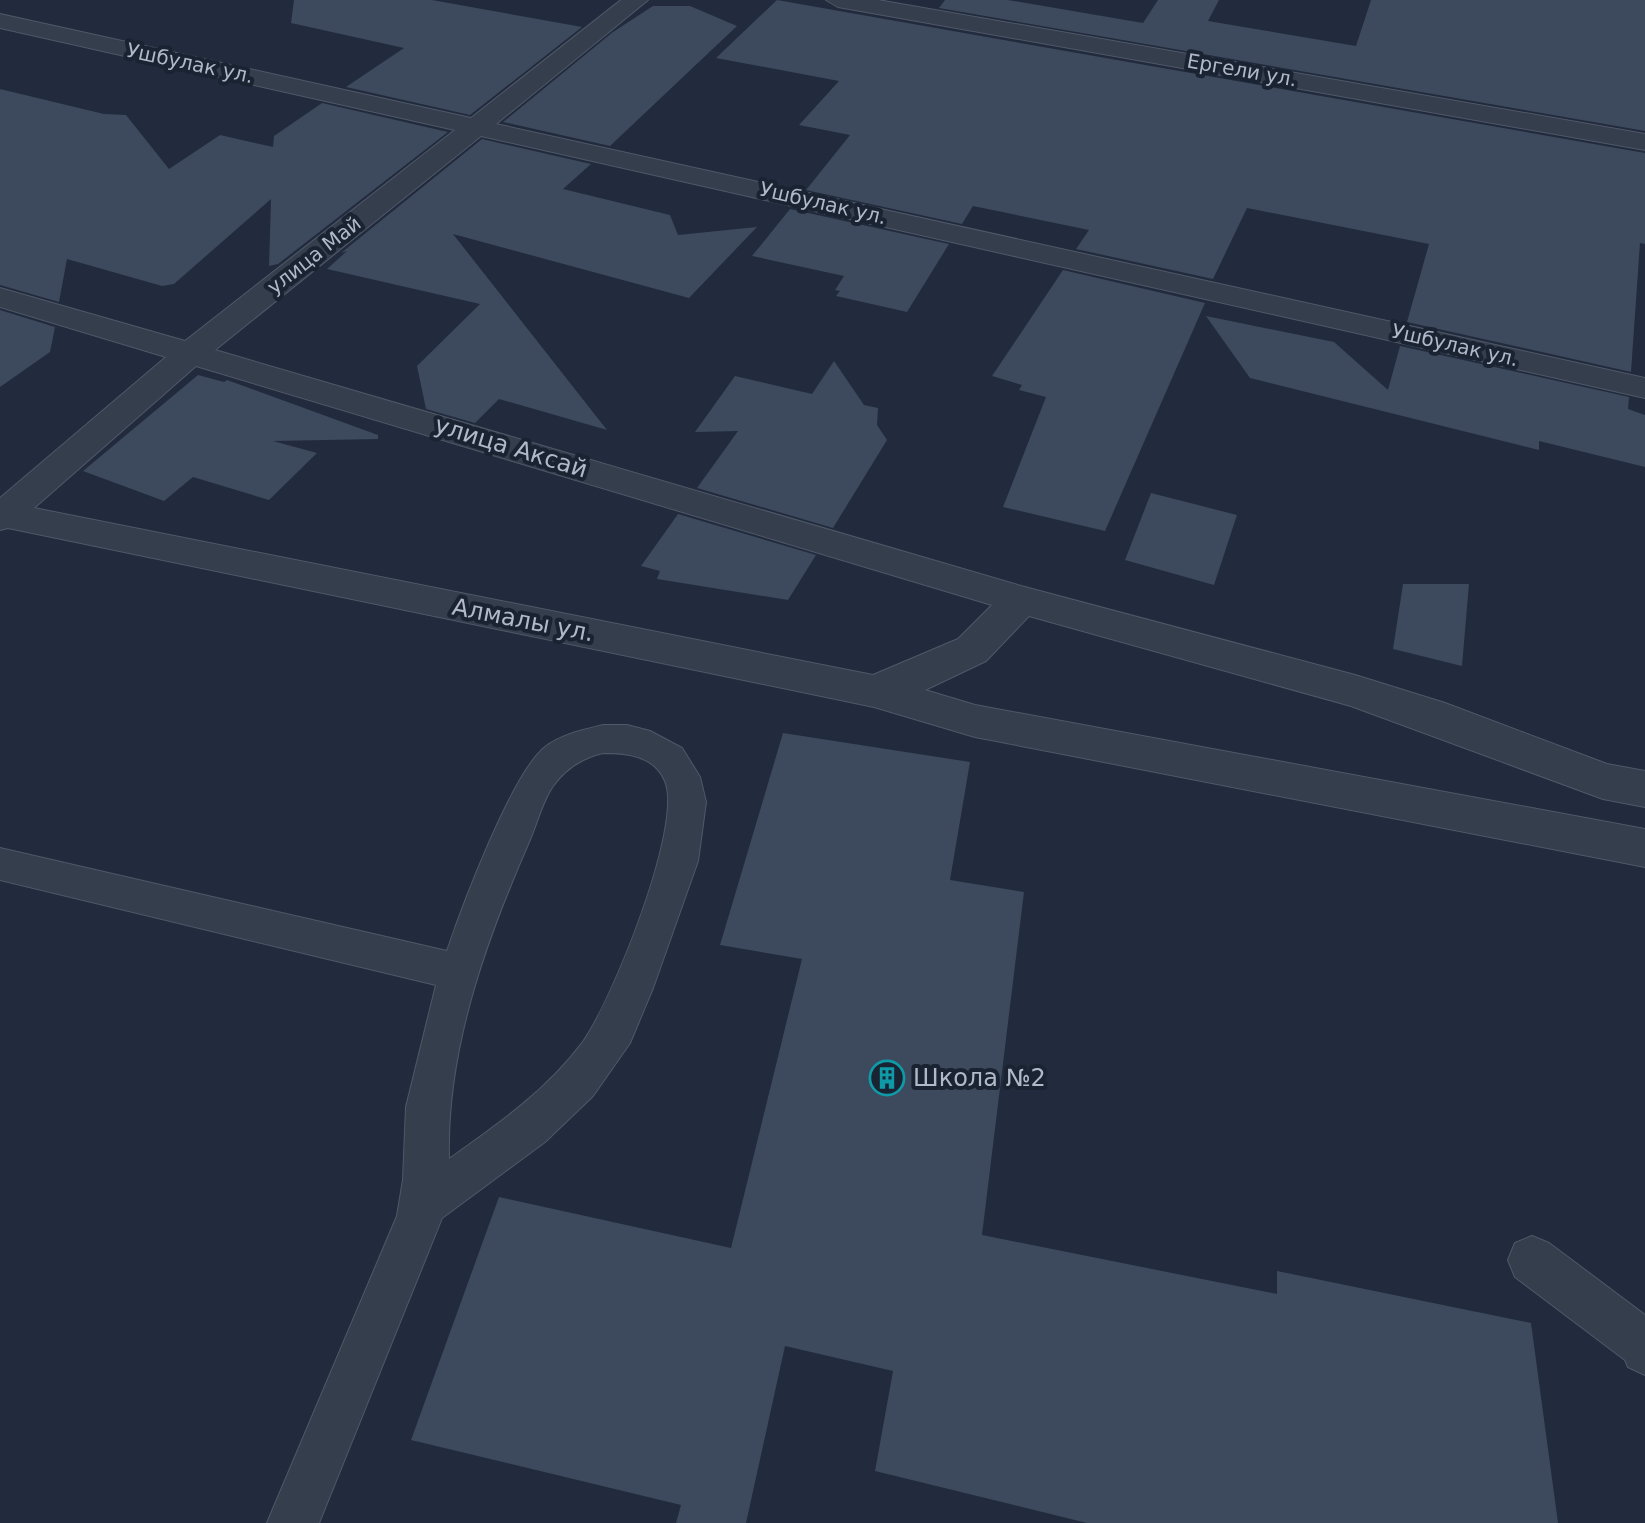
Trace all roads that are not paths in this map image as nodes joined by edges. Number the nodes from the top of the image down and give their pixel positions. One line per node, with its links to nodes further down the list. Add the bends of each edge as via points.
1 (636, 0): 4 (street, улица Май)
2 (838, 0): 5 (street, Ергели ул.)
3 (0, 21): 4 (street, Ушбулак ул.)
4 (477, 126): 7 (street, улица Май); 8 (street, Ушбулак ул.)
5 (1645, 142)
6 (0, 297): 7 (street, улица Аксай)
7 (191, 353): 9 (street, улица Май); 10 (street, улица Аксай)
8 (1645, 388)
9 (2, 515): 11 (street, Алмалы ул.)
10 (1021, 600): 11 (street, via 972,650); 12 (street, улица Аксай, via 1355,691 1603,781)
11 (874, 691): 13 (street, Алмалы ул., via 975,721)
12 (1645, 789)
13 (1645, 848)
14 (0, 864): 15 (lane)
15 (458, 972): 16 (lane, via 427,1111); 16 (lane, via 542,772 572,747 600,739 623,737 665,754 680,770 689,801 684,833 615,1028 588,1068 527,1127)
16 (423, 1204): 19 (lane)
17 (1532, 1260): 18 (lane)
18 (1645, 1350)
19 (293, 1523)

